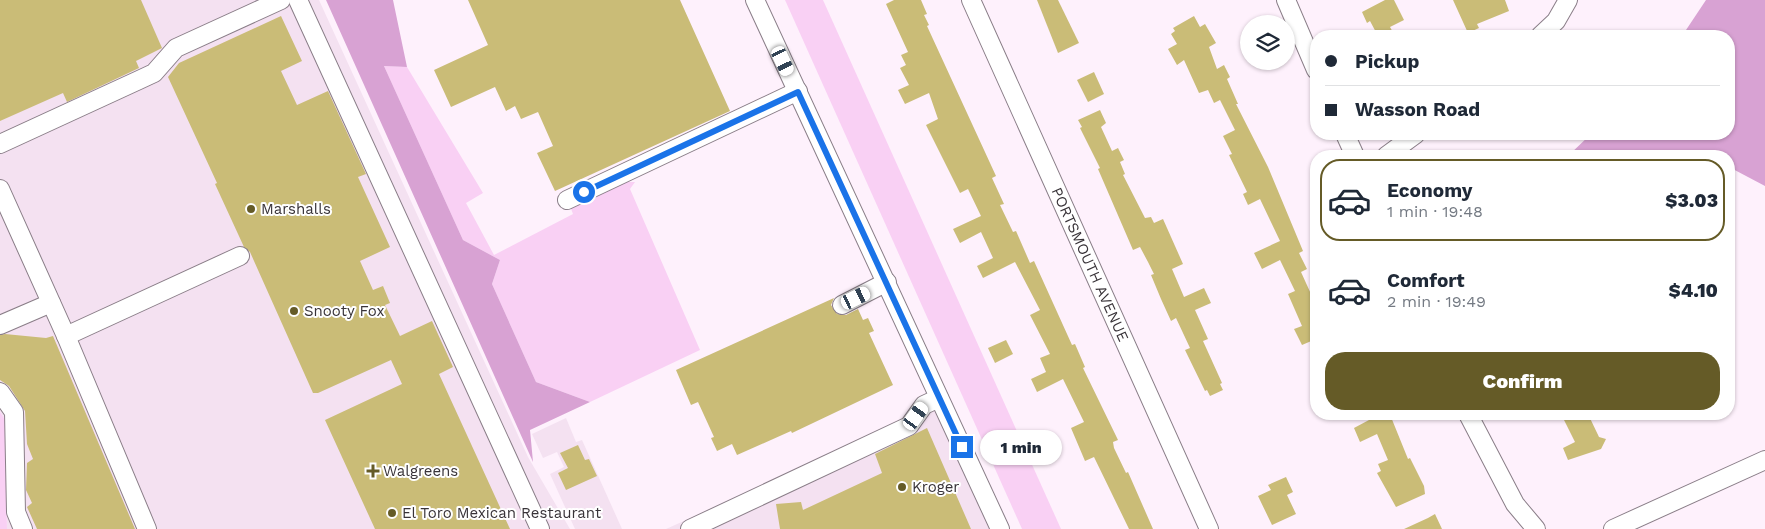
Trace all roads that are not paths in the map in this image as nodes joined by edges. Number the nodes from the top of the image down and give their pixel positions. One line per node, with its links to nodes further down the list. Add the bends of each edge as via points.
1 (282, 0): 11 (street, via 176,48 154,73)
2 (298, 0): 28 (street)
3 (755, 0): 9 (street)
4 (971, 0): 31 (street, PORTSMOUTH AVENUE)
5 (1286, 0): 8 (street)
6 (1568, 0): 7 (street, via 1556,21)
7 (1546, 30)
8 (1310, 56)
9 (798, 92): 14 (street); 16 (street)
10 (1408, 140): 12 (street)
11 (0, 144)
12 (1394, 150)
13 (0, 189): 17 (street)
14 (568, 200)
15 (240, 256): 20 (street)
16 (887, 282): 18 (street); 22 (street)
17 (51, 303): 19 (street); 20 (street)
18 (842, 305)
19 (0, 325)
20 (66, 336): 27 (street)
21 (0, 392): 26 (street, via 14,412 16,512)
22 (939, 398): 29 (street, via 924,405 909,426); 30 (street)
23 (1471, 420): 25 (street, via 1515,504)
24 (1765, 460): 33 (street)
25 (1533, 525): 32 (street)
26 (23, 529)
27 (147, 529)
28 (540, 529)
29 (690, 529)
30 (1000, 529)
31 (1208, 529)
32 (1549, 529)
33 (1613, 529)

